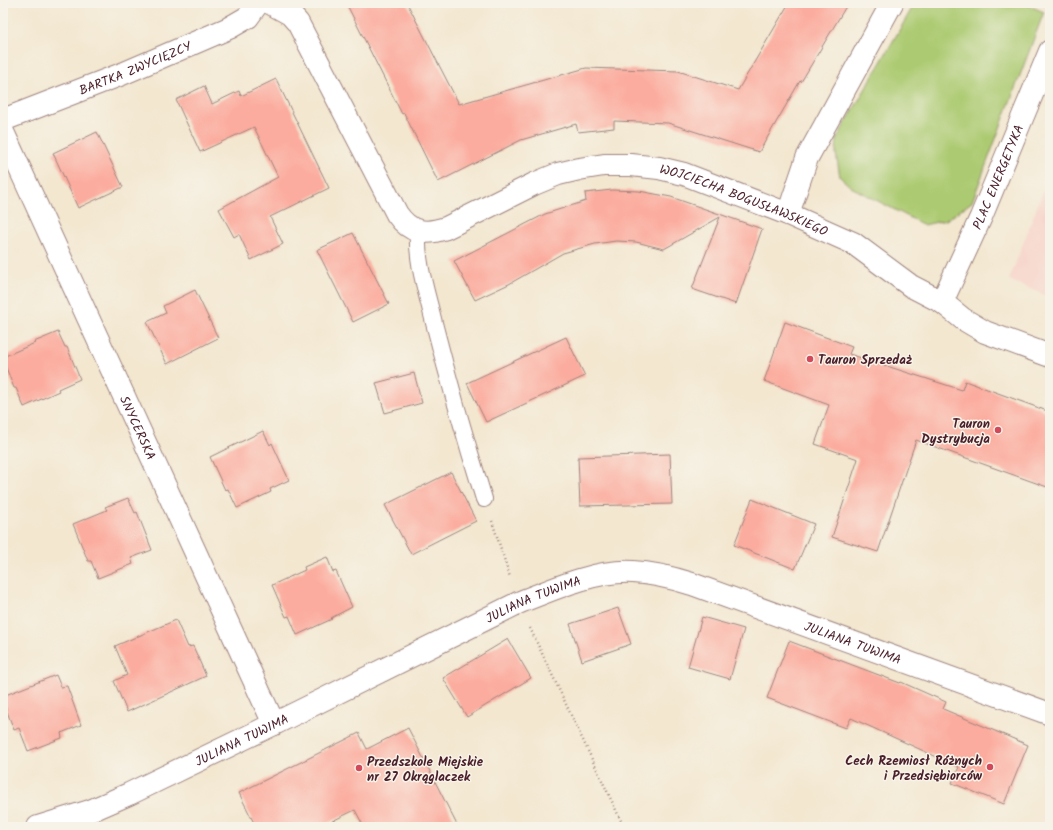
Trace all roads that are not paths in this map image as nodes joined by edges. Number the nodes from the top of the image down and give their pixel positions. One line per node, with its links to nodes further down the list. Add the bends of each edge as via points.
1 (258, 3): 5 (street, BARTKA ZWYCIĘZCY, via 248,17 229,28 122,74)
2 (270, 3): 8 (street, via 290,14 298,23 397,214 403,223)
3 (892, 3): 7 (street, via 807,158)
4 (1050, 51): 9 (street, PLAC ENERGETYKA, via 981,217)
5 (3, 120)
6 (3, 132): 13 (street, SNYCERSKA)
7 (788, 214): 8 (street, WOJCIECHA BOGUSŁAWSKIEGO, via 684,174 659,168 604,165 558,174 446,228 437,231); 9 (street, WOJCIECHA BOGUSŁAWSKIEGO, via 853,243 911,286)
8 (418, 231): 11 (lane, via 418,253 423,280 451,391)
9 (942, 302): 10 (street, WOJCIECHA BOGUSŁAWSKIEGO, via 985,332)
10 (1050, 356)
11 (484, 499)
12 (1050, 714): 13 (street, JULIANA TUWIMA, via 670,577 632,572 588,578 518,603)
13 (274, 724): 14 (street, JULIANA TUWIMA, via 90,811)
14 (38, 827)

